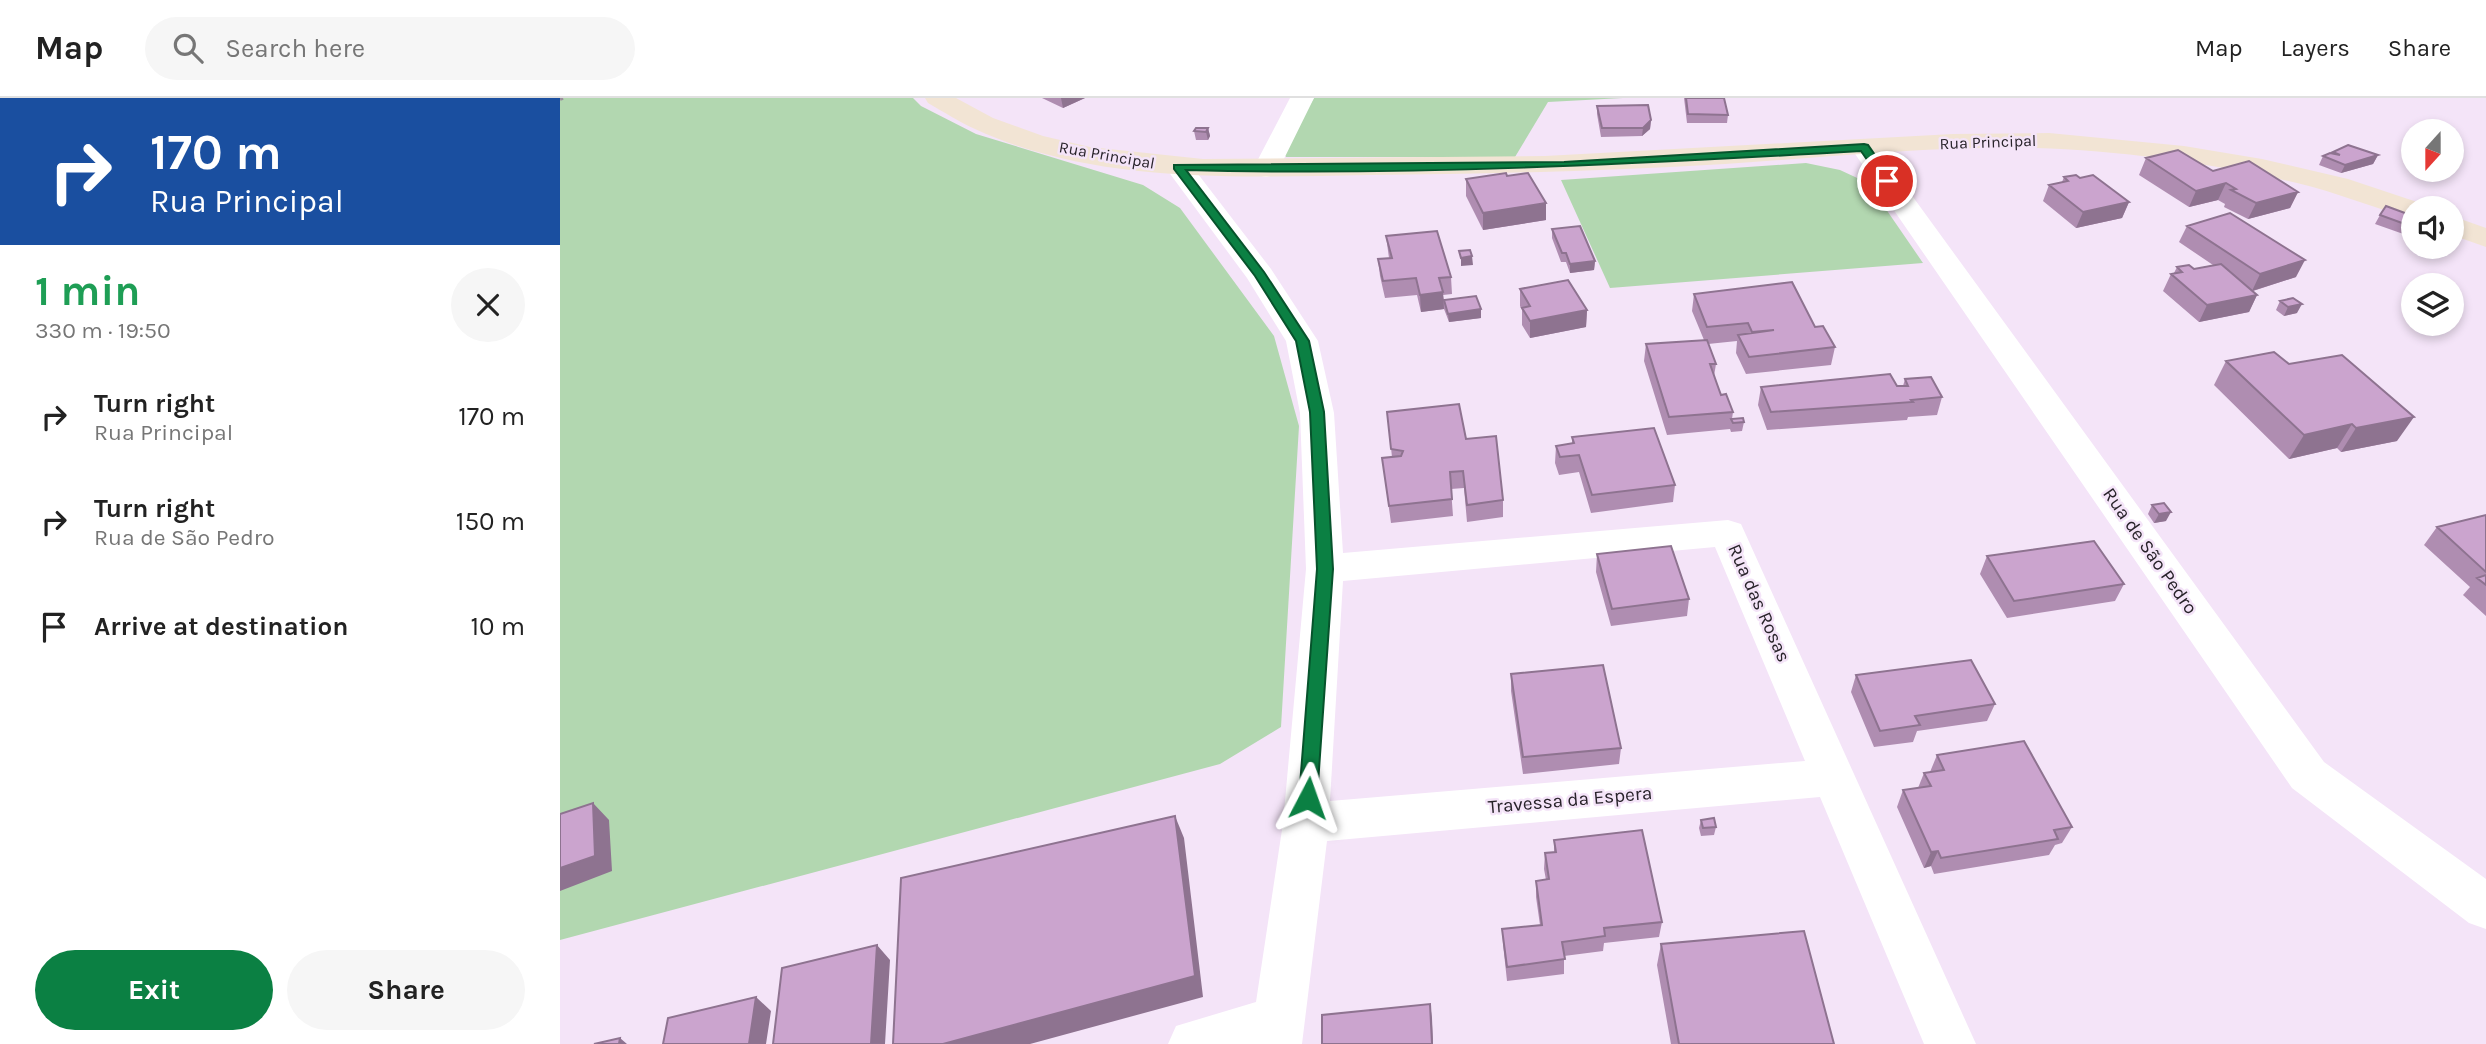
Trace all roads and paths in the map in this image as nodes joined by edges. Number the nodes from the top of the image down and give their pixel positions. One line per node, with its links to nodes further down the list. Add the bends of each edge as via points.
1 (937, 98): 4 (street, Rua Principal, via 989,127 1059,148)
2 (1302, 98): 5 (street)
3 (1864, 148): 5 (street, Rua Principal, via 1564,165); 6 (street, Rua Principal, via 2032,139 2144,149 2258,165); 12 (street, Rua de São Pedro, via 2308,775)
4 (1178, 167): 5 (street, Rua Principal); 9 (street, via 1260,275 1302,341 1317,412)
5 (1266, 169)
6 (2401, 206)
7 (2464, 230): 8 (street)
8 (2486, 238)
9 (1325, 569): 10 (street, Rua das Rosas, via 1728,533); 11 (street)
10 (1835, 777): 11 (street, Travessa da Espera); 15 (street, Rua das Rosas)
11 (1306, 823): 13 (street)
12 (2486, 907)
13 (1278, 1032): 14 (street)
14 (1194, 1044)
15 (1950, 1044)

